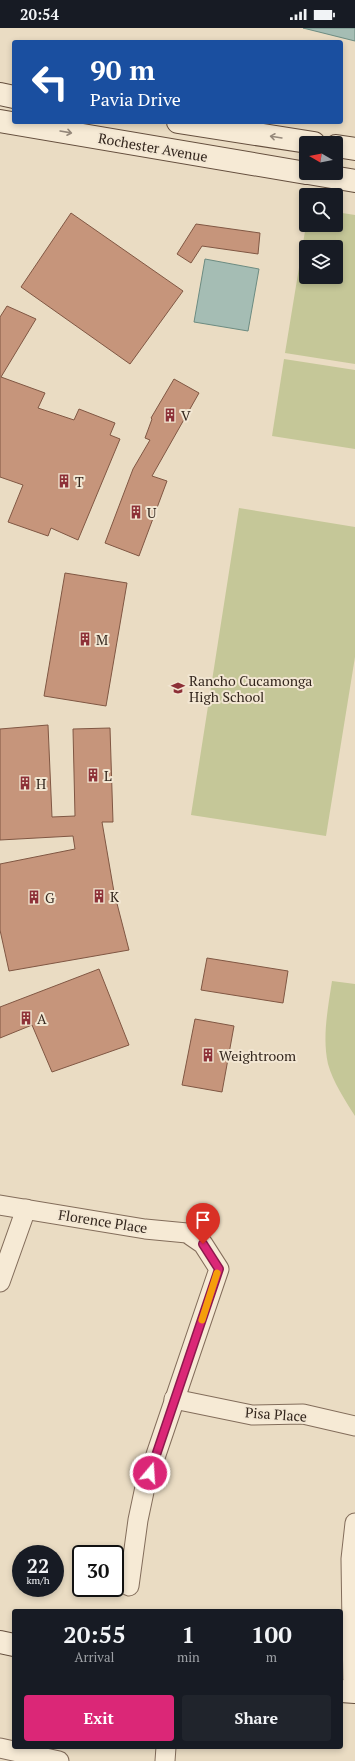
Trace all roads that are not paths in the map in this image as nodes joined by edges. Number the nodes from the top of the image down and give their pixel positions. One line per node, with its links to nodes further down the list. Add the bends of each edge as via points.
1 (0, 94): 2 (street)
2 (12, 97)
3 (0, 121): 4 (street, Rochester Avenue, one-way to 4)
4 (12, 123)
5 (18, 124): 10 (street, Rochester Avenue, one-way to 10)
6 (191, 124): 7 (street, Rochester Avenue, one-way to 6)
7 (299, 141)
8 (343, 147): 9 (street)
9 (355, 149)
10 (299, 172)
11 (343, 179): 12 (street, Rochester Avenue)
12 (355, 181)
13 (0, 1205): 14 (street, Florence Place)
14 (26, 1209): 15 (street); 16 (street, Florence Place, via 145,1229 187,1233 203,1244 219,1269)
15 (0, 1282)
16 (174, 1399): 17 (street, Pisa Place, via 252,1415 303,1414); 20 (street, via 145,1487)
17 (355, 1426)
18 (355, 1523): 19 (street)
19 (353, 1560): 23 (street)
20 (129, 1586)
21 (0, 1642): 22 (street)
22 (12, 1645)
23 (350, 1692)
24 (0, 1748): 26 (street)
25 (166, 1749): 27 (street)
26 (59, 1761)
27 (165, 1761)

